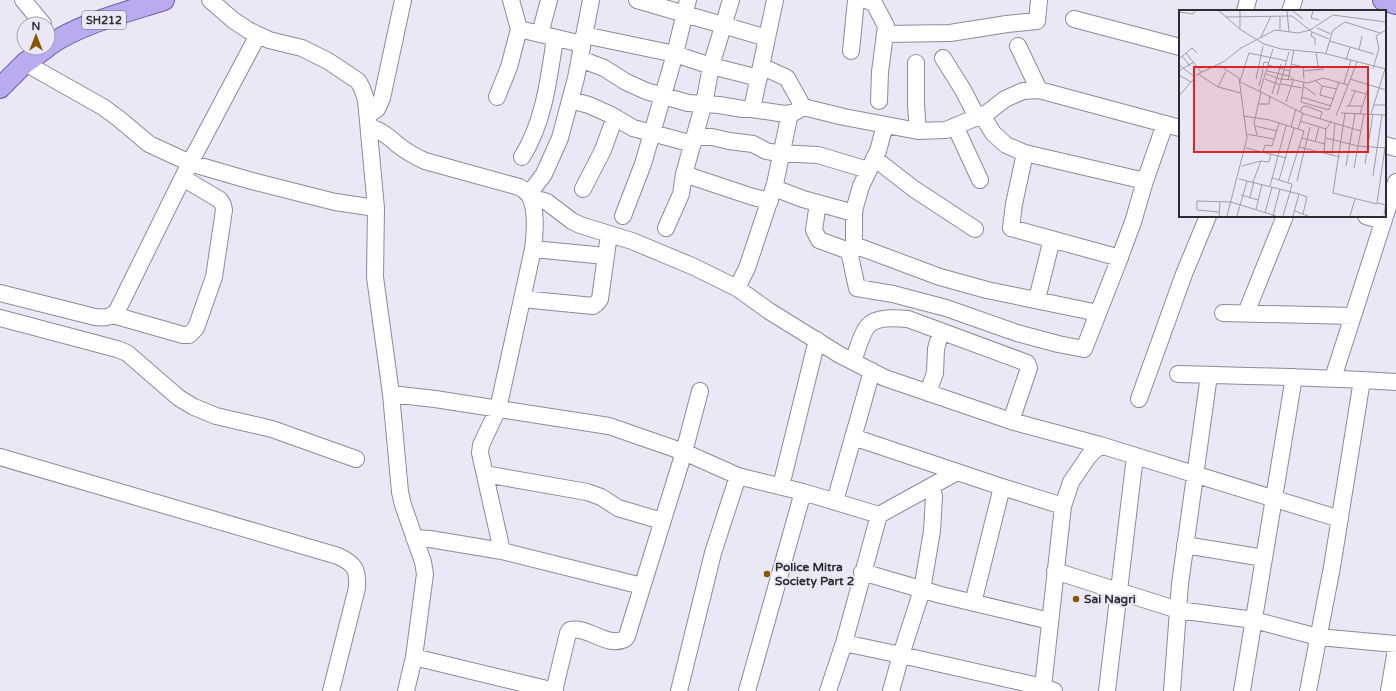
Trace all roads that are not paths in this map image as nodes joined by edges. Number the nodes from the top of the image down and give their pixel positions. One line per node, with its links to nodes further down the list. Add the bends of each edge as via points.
1 (23, 0): 21 (street)
2 (164, 0): 29 (main road, SH212)
3 (210, 0): 26 (street, via 233,20)
4 (403, 0): 52 (street, via 382,98)
5 (511, 0): 24 (street)
6 (548, 0): 27 (street)
7 (591, 0): 30 (street)
8 (637, 0): 18 (street)
9 (731, 0): 23 (street)
10 (774, 0): 28 (street)
11 (856, 0): 33 (street)
12 (866, 0): 25 (street, via 874,3 886,26)
13 (1039, 0): 25 (street, via 1037,21 950,33)
14 (1248, 0): 19 (street)
15 (1294, 0): 20 (street)
16 (1383, 0): 17 (main road)
17 (1396, 4)
18 (687, 7): 23 (street); 34 (street)
19 (1245, 10)
20 (1290, 10)
21 (36, 16)
22 (1074, 18): 32 (street)
23 (723, 25): 28 (street); 39 (street)
24 (519, 29): 27 (street); 43 (street)
25 (885, 34): 46 (street)
26 (258, 35): 52 (street, via 302,48 351,75 362,88); 64 (street)
27 (548, 36): 30 (street); 63 (street, via 548,82 540,115 529,146)
28 (767, 38): 40 (street)
29 (56, 39)
30 (582, 46): 34 (street); 44 (street, via 604,68 626,82); 45 (street)
31 (1018, 46): 42 (street)
32 (1179, 47)
33 (851, 51)
34 (675, 54): 39 (street); 44 (street)
35 (33, 56): 37 (main road, SH212)
36 (943, 58): 50 (street)
37 (25, 63): 41 (main road, SH212); 64 (street, via 103,107 149,144)
38 (916, 63): 56 (street)
39 (711, 66): 40 (street); 47 (street)
40 (760, 72): 48 (street); 49 (street, via 788,78)
41 (1, 85)
42 (1039, 90): 50 (street, via 1023,90); 55 (street)
43 (497, 97)
44 (662, 97): 47 (street); 57 (street)
45 (570, 100): 51 (street); 73 (street, via 560,138 544,174)
46 (879, 101)
47 (703, 104): 48 (street); 58 (street)
48 (752, 109): 49 (street, via 785,114)
49 (796, 110): 53 (street); 61 (street)
50 (979, 116): 54 (street); 62 (street, via 1006,145)
51 (615, 118): 57 (street, via 633,128); 71 (street, via 603,150)
52 (368, 121): 73 (street, via 414,156 519,187); 75 (street)
53 (885, 125): 56 (street); 65 (street, via 878,151)
54 (955, 126): 56 (street, via 946,130); 68 (street)
55 (1173, 126): 69 (street)
56 (918, 131)
57 (652, 134): 58 (street); 78 (street)
58 (694, 140): 61 (street, via 712,137 753,144 766,151); 66 (street)
59 (1386, 145): 60 (street)
60 (1396, 148)
61 (782, 153): 65 (street); 72 (street)
62 (1025, 153): 69 (street); 87 (street, via 1011,228)
63 (522, 157)
64 (190, 163): 67 (street); 75 (street, via 335,202)
65 (871, 164): 77 (street, via 861,186); 85 (street)
66 (684, 174): 72 (street, via 753,197); 84 (street, via 681,194)
67 (183, 178): 99 (street); 99 (street, via 220,200 224,210 214,277 196,328 193,333 183,334)
68 (980, 180)
69 (1145, 181): 91 (street)
70 (1396, 182): 76 (street)
71 (583, 189)
72 (772, 194): 74 (street); 92 (street, via 747,268)
73 (530, 197): 86 (street, via 547,202 580,225); 89 (street, via 535,229)
74 (818, 204): 77 (street); 88 (street, via 814,230 819,240)
75 (376, 208): 114 (street, via 375,278)
76 (1386, 212)
77 (854, 213): 88 (street)
78 (623, 216)
79 (1208, 217): 115 (street)
80 (1285, 217): 98 (street)
81 (1369, 217): 83 (street)
82 (1384, 217): 83 (street)
83 (1383, 221): 100 (street)
84 (666, 228)
85 (975, 229)
86 (609, 234): 90 (street); 92 (street, via 644,246)
87 (1052, 238): 91 (street); 95 (street)
88 (852, 248): 95 (street, via 987,290); 96 (street, via 851,262 857,288 893,294 946,308 1017,333 1058,344 1084,349)
89 (533, 249): 90 (street); 94 (street)
90 (606, 256): 94 (street, via 600,299 593,306)
91 (1120, 258): 96 (street)
92 (737, 288): 103 (street)
93 (0, 293): 99 (street, via 94,317)
94 (522, 299): 116 (street)
95 (1037, 299): 96 (street)
96 (1098, 313)
97 (1223, 313): 98 (street)
98 (1246, 314): 100 (street)
99 (113, 316)
100 (1353, 316): 109 (street)
101 (0, 318): 123 (street, via 117,348 127,353 179,398 194,407 216,416 272,429)
102 (941, 331): 104 (street, via 908,319 874,322 864,332); 113 (street, via 936,349 935,373); 117 (street, via 1027,363 1029,368)
103 (816, 340): 104 (street); 128 (street)
104 (853, 362): 105 (street)
105 (872, 371): 113 (street); 118 (street)
106 (1178, 374): 107 (street)
107 (1209, 375): 108 (street); 126 (street)
108 (1294, 377): 109 (street); 132 (street)
109 (1333, 378): 110 (street)
110 (1362, 380): 111 (street); 136 (street)
111 (1396, 382)
112 (700, 391): 120 (street)
113 (928, 393): 117 (street)
114 (391, 394): 116 (street); 138 (street, via 400,492)
115 (1139, 399)
116 (498, 409): 120 (street, via 609,426); 125 (street, via 481,445 480,458)
117 (1011, 421): 119 (street)
118 (853, 437): 124 (street); 133 (street)
119 (1100, 445): 121 (street); 134 (street, via 1088,457 1072,482)
120 (684, 452): 127 (street); 137 (street)
121 (1135, 456): 126 (street); 146 (street)
122 (0, 457): 158 (street, via 348,561 354,566 357,575 357,588)
123 (356, 458)
124 (957, 472): 129 (street); 130 (street)
125 (485, 474): 137 (street, via 587,492 618,508); 140 (street)
126 (1195, 474): 132 (street); 139 (street)
127 (738, 476): 128 (street); 161 (street, via 713,553)
128 (781, 486): 131 (street)
129 (932, 486): 135 (street); 145 (street, via 932,530)
130 (1002, 487): 134 (street); 147 (street)
131 (804, 492): 133 (street); 162 (street)
132 (1274, 499): 136 (street); 141 (street)
133 (835, 501): 135 (street)
134 (1063, 506): 143 (street)
135 (879, 515): 142 (street)
136 (1340, 518): 151 (street)
137 (662, 521): 144 (street)
138 (414, 538): 140 (street); 156 (street, via 425,574)
139 (1185, 545): 141 (street); 148 (street)
140 (502, 551): 144 (street)
141 (1264, 558): 149 (street)
142 (862, 572): 145 (street); 152 (street)
143 (1056, 572): 146 (street); 150 (street)
144 (642, 586): 160 (street, via 625,639 613,642 579,630 570,630)
145 (922, 590): 147 (street); 155 (street)
146 (1118, 592): 148 (street); 165 (street)
147 (973, 603): 150 (street)
148 (1178, 610): 149 (street); 166 (street)
149 (1254, 620): 151 (street); 167 (street)
150 (1050, 621): 157 (street)
151 (1318, 637): 153 (street); 168 (street)
152 (844, 644): 155 (street); 163 (street)
153 (1396, 644)
154 (1396, 649): 169 (street)
155 (901, 654): 157 (street); 164 (street)
156 (414, 657): 159 (street); 160 (street)
157 (1048, 689)
158 (331, 691)
159 (406, 691)
160 (555, 691)
161 (679, 691)
162 (747, 691)
163 (828, 691)
164 (891, 691)
165 (1107, 691)
166 (1172, 691)
167 (1242, 691)
168 (1308, 691)
169 (1389, 691)

